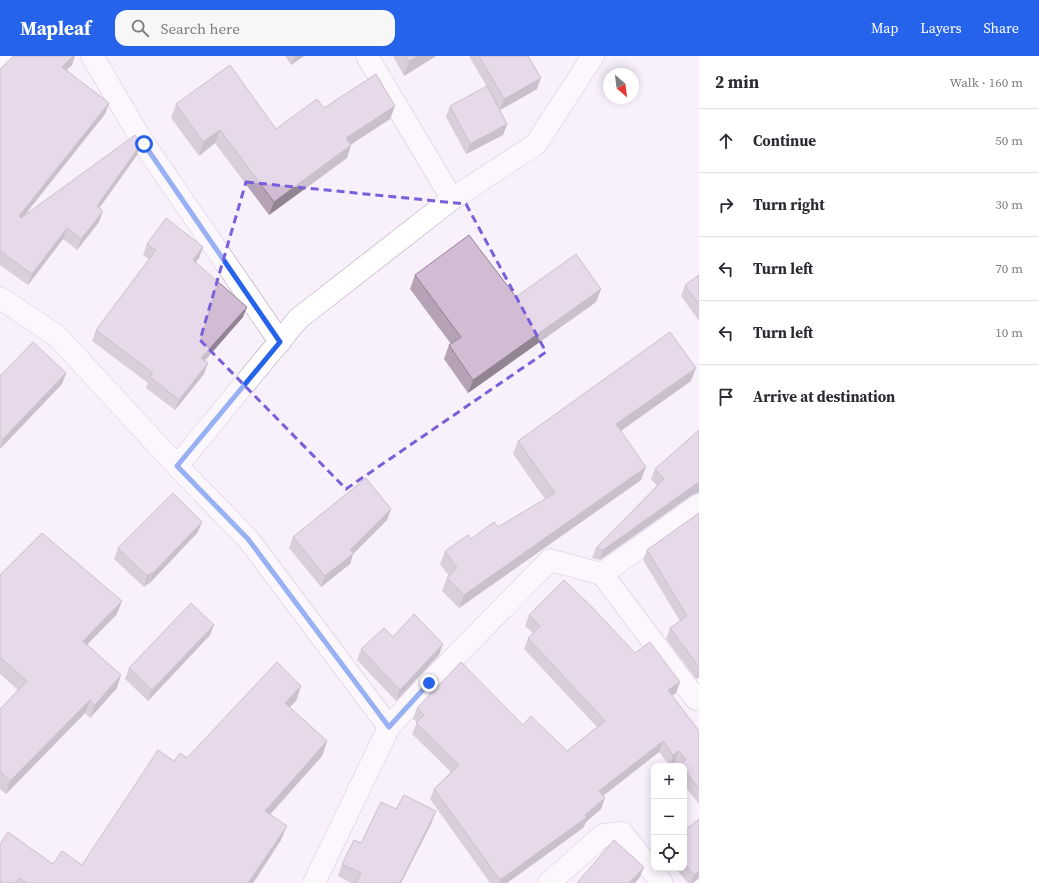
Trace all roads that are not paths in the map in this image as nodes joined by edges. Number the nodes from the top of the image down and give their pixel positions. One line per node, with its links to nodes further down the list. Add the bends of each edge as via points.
1 (92, 56): 6 (street, via 144,144)
2 (367, 56): 4 (street)
3 (593, 56): 4 (street, via 536,144)
4 (452, 199): 6 (street, via 298,319)
5 (0, 298): 7 (street, via 57,336)
6 (280, 342): 7 (street)
7 (177, 466): 11 (street, via 248,539)
8 (699, 505): 9 (street)
9 (602, 574): 10 (street); 11 (street, via 550,560)
10 (698, 699)
11 (389, 727): 12 (street)
12 (314, 883)
13 (549, 883): 14 (street, via 603,835 622,833)
14 (662, 883)

